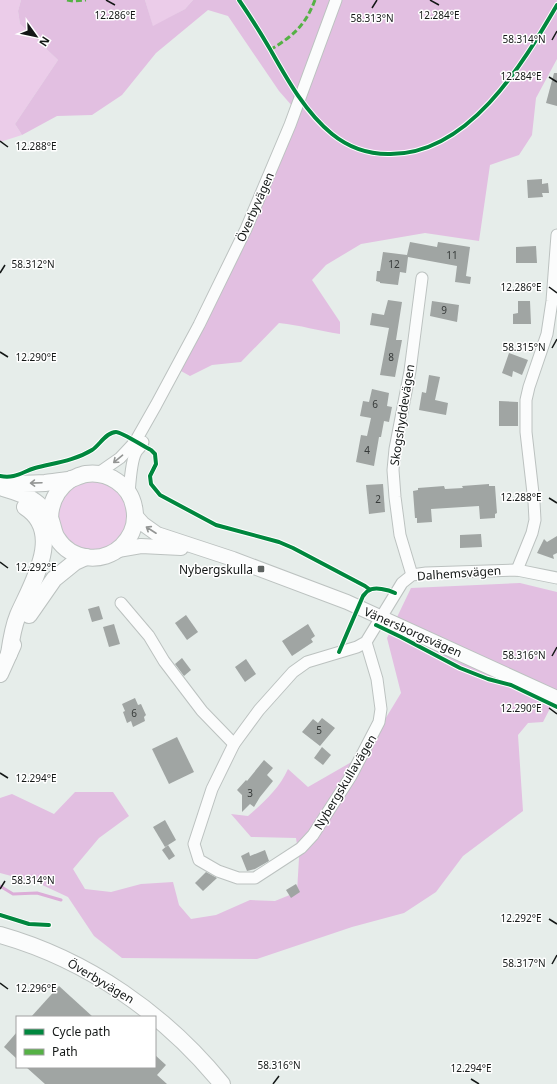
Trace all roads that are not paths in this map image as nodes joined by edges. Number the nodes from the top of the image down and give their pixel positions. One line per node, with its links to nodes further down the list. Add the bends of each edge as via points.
1 (336, 0): 4 (street, Överbyvägen, via 290,126 246,229)
2 (557, 235): 16 (street, via 547,334 526,400 526,432 535,520)
3 (422, 278): 17 (street, Skogshyddevägen, via 410,371 393,470 400,535)
4 (156, 406): 5 (street, Överbyvägen, one-way to 5, via 135,442 120,458); 9 (street, Överbyvägen, via 142,446 136,451)
5 (97, 474): 6 (main road, via 85,474); 9 (main road, via 115,480)
6 (71, 479): 7 (main road, one-way to 7, via 45,483); 12 (main road, via 55,496 50,511)
7 (0, 483)
8 (0, 487): 12 (main road, Vänersborgsvägen, via 37,503)
9 (129, 494): 11 (main road)
10 (0, 495): 23 (main road, via 34,514 44,535 40,564 13,629)
11 (135, 515): 13 (street, Vänersborgsvägen, one-way to 11, via 157,534); 14 (main road, via 130,534)
12 (52, 526): 15 (main road, Vänersborgsvägen, via 60,543 79,556); 20 (main road, via 51,559)
13 (199, 548): 14 (street, Vänersborgsvägen, via 141,546); 21 (street, Vänersborgsvägen, via 310,587)
14 (118, 550): 15 (main road, Vänersborgsvägen, via 102,557)
15 (86, 557): 20 (main road, via 66,568 54,579)
16 (517, 570): 17 (street, Dalhemsvägen); 18 (street, Dalhemsvägen)
17 (412, 575): 21 (street, Dalhemsvägen, via 402,583)
18 (557, 578)
19 (121, 603): 26 (street, via 149,636 164,661 202,711)
20 (29, 615): 23 (main road)
21 (381, 617): 22 (street); 25 (street, Vänersborgsvägen)
22 (366, 642): 26 (street, Nybergskullavägen, via 307,662 293,672 259,710); 26 (street, Nybergskullavägen, via 377,679 381,709 375,731 351,776 313,835 301,848 255,878 238,878 199,860 194,844 212,790)
23 (9, 654): 24 (main road)
24 (0, 674)
25 (557, 698)
26 (234, 744)
27 (0, 935): 28 (main road, Överbyvägen, via 44,949 62,958 105,981)
28 (154, 1016)
29 (156, 1017): 30 (main road, Överbyvägen, via 176,1034)
30 (222, 1084)

